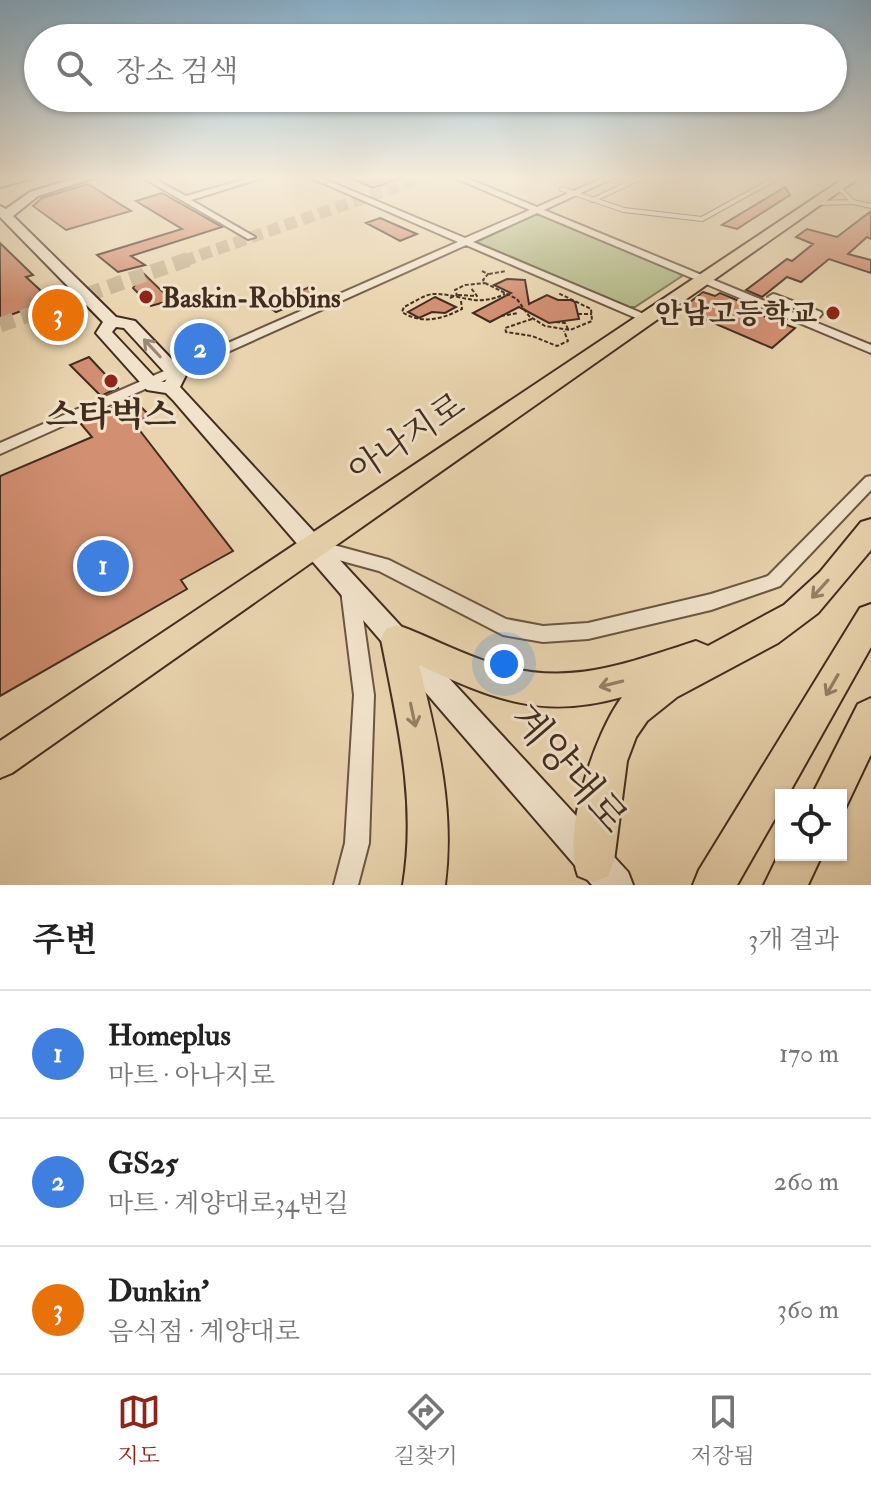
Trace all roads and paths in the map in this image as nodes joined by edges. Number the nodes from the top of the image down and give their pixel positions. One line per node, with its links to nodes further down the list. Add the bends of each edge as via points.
1 (6, 218): 29 (main road, 계양대로)
2 (219, 218): 7 (street)
3 (411, 218): 8 (street)
4 (518, 218): 8 (street)
5 (561, 218): 12 (street)
6 (794, 218): 12 (main road, 아나지로)
7 (251, 237)
8 (466, 242): 28 (street); 37 (street)
9 (482, 271): 11 (path)
10 (508, 271): 11 (path)
11 (488, 274): 13 (path)
12 (705, 279): 28 (main road, 아나지로); 32 (street)
13 (485, 283): 14 (path); 16 (path)
14 (470, 287): 17 (path, via 458,288); 17 (path, via 477,296)
15 (558, 293): 25 (path)
16 (507, 294): 20 (path); 23 (path, via 519,300)
17 (457, 295): 19 (path)
18 (773, 297): 32 (street, via 817,314)
19 (449, 299): 20 (path); 20 (path, via 426,296 402,312 426,321 462,309)
20 (461, 301)
21 (511, 313): 22 (path)
22 (518, 313): 23 (path); 26 (path)
23 (527, 314): 27 (path)
24 (578, 314): 25 (path)
25 (593, 314): 35 (path, via 588,325)
26 (501, 316)
27 (532, 319): 34 (path); 34 (path, via 511,324 506,332 557,346 568,341)
28 (647, 319): 42 (main road, 아나지로)
29 (111, 321): 37 (main road, 계양대로, one-way to 29, via 129,324); 38 (main road, 계양대로, via 104,333)
30 (571, 321): 33 (path)
31 (556, 322): 33 (path)
32 (808, 322): 36 (street)
33 (565, 323): 35 (path)
34 (563, 330): 35 (path)
35 (568, 330)
36 (871, 349)
37 (172, 380): 38 (main road); 42 (main road, 계양대로)
38 (150, 383): 39 (street)
39 (0, 449)
40 (871, 481): 42 (street, via 774,581 588,631 543,634 503,627 383,565)
41 (871, 530): 46 (highway, one-way to 46, via 786,622)
42 (314, 546): 43 (main road, 계양대로); 48 (main road, 아나지로)
43 (350, 586): 45 (main road, 계양대로); 52 (street, via 364,695 357,843)
44 (871, 618): 54 (highway, one-way to 54)
45 (397, 639): 46 (highway, one-way to 45, via 705,653 615,684 538,691 488,677); 51 (main road, 계양대로); 53 (highway, one-way to 53, via 429,794 431,850)
46 (740, 649): 51 (highway, via 663,686 635,709 612,748)
47 (871, 716): 49 (highway)
48 (0, 761)
49 (834, 789)
50 (798, 861): 55 (highway)
51 (604, 873)
52 (346, 885)
53 (424, 885)
54 (714, 885)
55 (785, 885)

